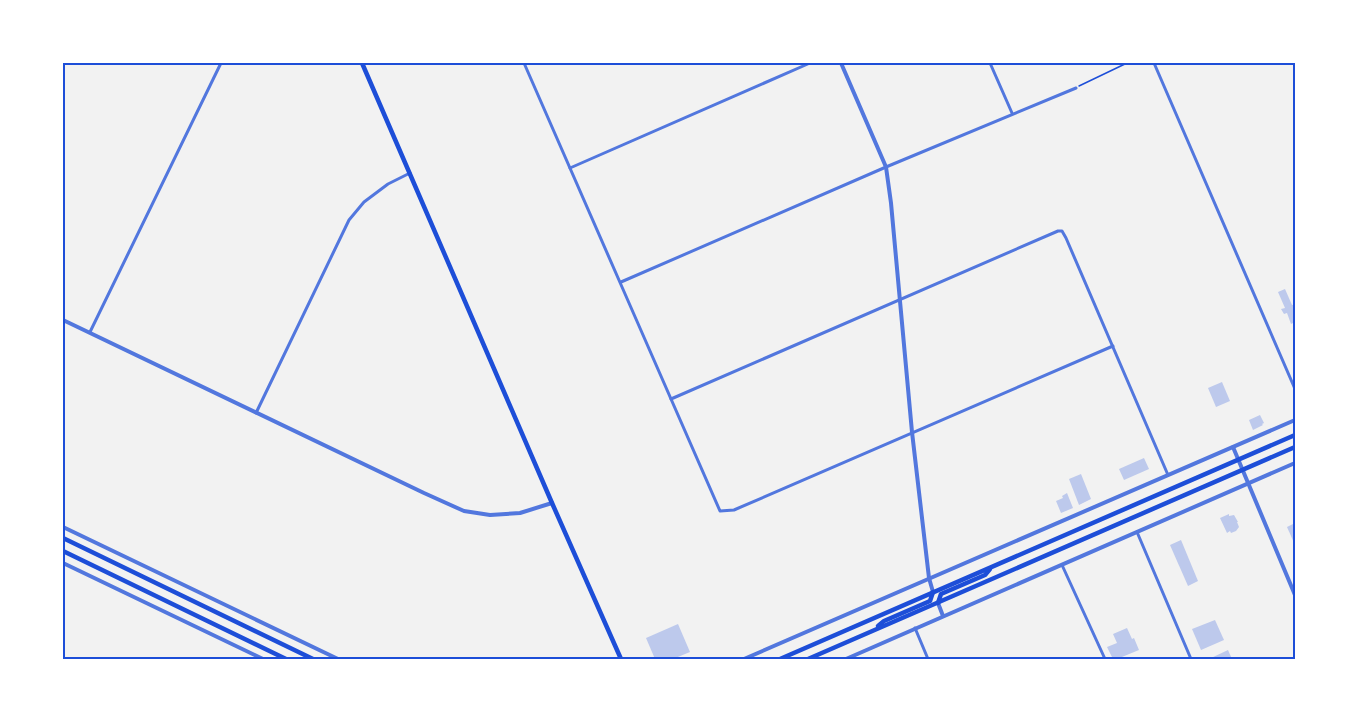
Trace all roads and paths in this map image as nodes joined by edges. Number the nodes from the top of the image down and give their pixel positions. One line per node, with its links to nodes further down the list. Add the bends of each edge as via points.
1 (221, 63): 17 (street)
2 (362, 63): 13 (main road)
3 (524, 63): 12 (street)
4 (810, 63): 12 (street)
5 (841, 63): 11 (street)
6 (990, 63): 10 (street)
7 (1127, 63): 9 (path)
8 (1154, 63): 19 (street)
9 (1076, 88): 10 (street)
10 (1012, 113): 11 (street)
11 (886, 167): 14 (street); 15 (street)
12 (570, 168): 14 (street)
13 (410, 173): 21 (street, via 364,202 349,220); 32 (main road)
14 (621, 282): 20 (street)
15 (900, 298): 18 (street, via 1062,231); 20 (street); 23 (street)
16 (63, 320): 17 (street)
17 (90, 332): 21 (street)
18 (1113, 346): 23 (street); 30 (street)
19 (1295, 389)
20 (671, 399): 23 (street, via 720,511 734,510)
21 (256, 413): 32 (street, via 464,511 490,515 520,513)
22 (1295, 420): 25 (street)
23 (912, 432): 40 (street)
24 (1295, 435): 27 (main road)
25 (1233, 447): 27 (street); 30 (street)
26 (1295, 447): 29 (main road)
27 (1238, 460): 29 (street); 39 (main road)
28 (1295, 464): 31 (street)
29 (1242, 470): 31 (street); 43 (main road)
30 (1168, 475): 40 (street)
31 (1248, 484): 34 (street); 42 (street)
32 (552, 503): 51 (main road)
33 (63, 526): 50 (street)
34 (1137, 532): 38 (street); 58 (street)
35 (63, 538): 49 (main road)
36 (63, 550): 48 (main road)
37 (63, 563): 47 (street)
38 (1062, 564): 44 (street); 57 (street)
39 (991, 567): 41 (main road); 43 (main road, via 985,575 941,594)
40 (929, 578): 41 (street); 52 (street)
41 (933, 592): 46 (main road, via 930,601 884,621); 53 (main road)
42 (1295, 595)
43 (938, 603): 44 (street); 46 (main road)
44 (943, 616): 45 (street)
45 (915, 628): 55 (street); 56 (street)
46 (874, 630): 54 (main road)
47 (263, 659)
48 (286, 659)
49 (313, 659)
50 (339, 659)
51 (621, 659)
52 (744, 659)
53 (780, 659)
54 (808, 659)
55 (846, 659)
56 (928, 659)
57 (1105, 659)
58 (1191, 659)

